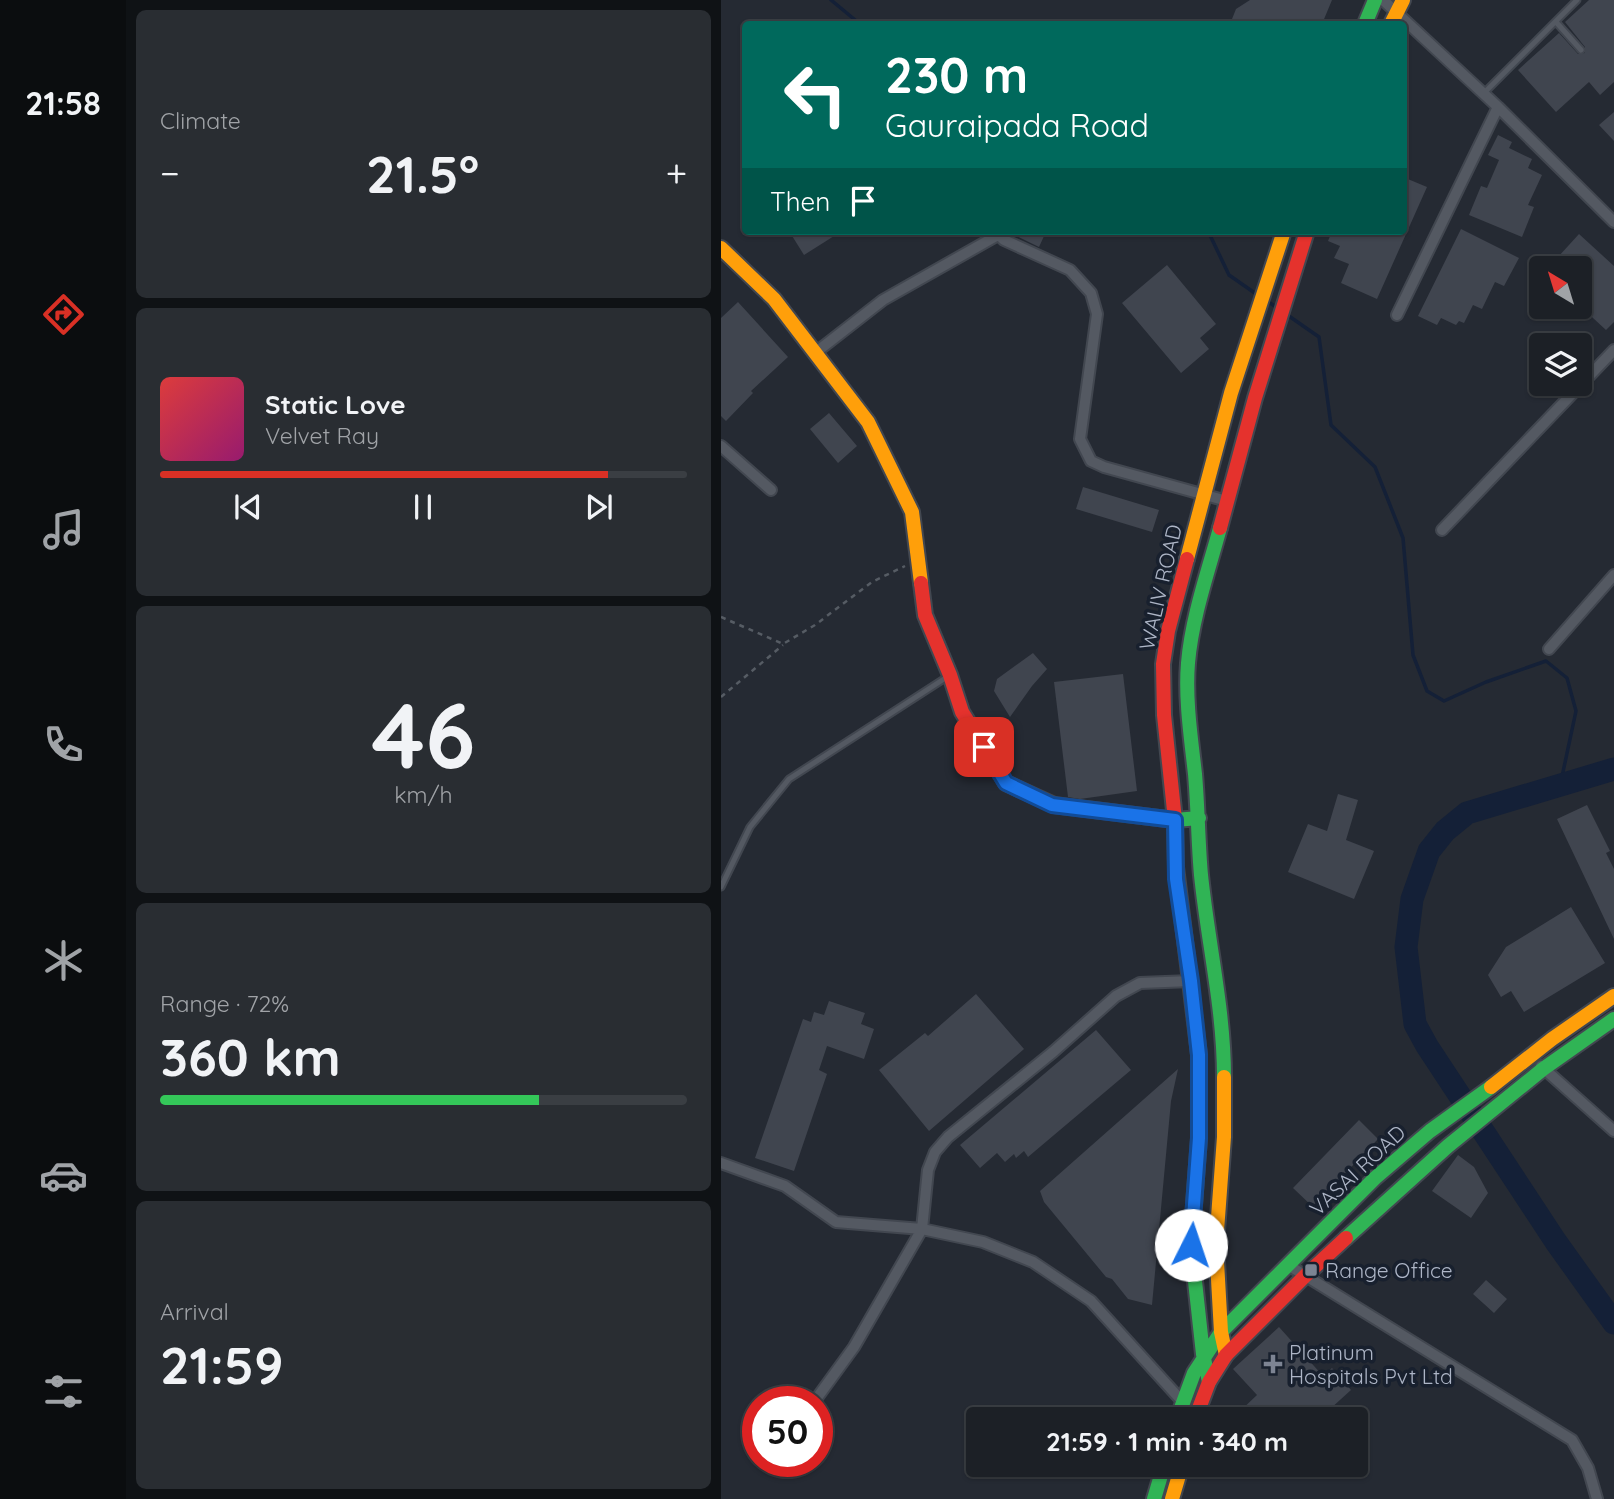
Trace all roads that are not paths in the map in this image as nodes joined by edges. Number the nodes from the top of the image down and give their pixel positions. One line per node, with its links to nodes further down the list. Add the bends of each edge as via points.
1 (1375, 0): 5 (main road)
2 (1383, 0): 4 (street)
3 (1577, 0): 7 (lane)
4 (1397, 12)
5 (1366, 21)
6 (1407, 22): 9 (street)
7 (1556, 22): 8 (lane); 9 (lane)
8 (1581, 50)
9 (1483, 94): 10 (street)
10 (1498, 107): 11 (street); 17 (street)
11 (1614, 222)
12 (994, 235): 19 (street, via 883,300)
13 (999, 235): 22 (street, via 1070,270 1091,293 1097,314 1080,439 1091,461)
14 (1283, 235): 22 (main road, WALIV ROAD)
15 (1306, 235): 23 (main road, WALIV ROAD)
16 (721, 247): 19 (main road, via 774,299)
17 (1397, 315)
18 (1614, 350): 24 (street)
19 (815, 353): 27 (main road, via 869,422 912,512 925,615)
20 (721, 446): 21 (street)
21 (771, 490)
22 (1203, 495): 23 (street); 29 (main road, WALIV ROAD, via 1163,664)
23 (1227, 501): 28 (main road, WALIV ROAD, via 1188,664)
24 (1442, 530)
25 (1614, 575): 26 (street)
26 (1549, 649)
27 (950, 675): 29 (main road, via 961,712 1006,783 1052,805); 30 (lane, via 789,779 750,827)
28 (1199, 818): 29 (main road); 41 (main road, WALIV ROAD, via 1201,874 1224,1052 1224,1137 1216,1244)
29 (1175, 820): 31 (main road, WALIV ROAD, via 1176,879)
30 (721, 887)
31 (1191, 981): 38 (street, via 1140,983 1116,996 948,1137 928,1170); 42 (main road, WALIV ROAD, via 1199,1069 1199,1138 1191,1245)
32 (1614, 996): 34 (main road, VASAI ROAD)
33 (1614, 1019): 35 (main road, VASAI ROAD)
34 (1527, 1060): 35 (street); 39 (main road, VASAI ROAD, via 1430,1130)
35 (1543, 1069): 36 (street); 40 (main road, VASAI ROAD, via 1448,1146)
36 (1614, 1131)
37 (721, 1163): 38 (street, via 785,1186 836,1222)
38 (922, 1229): 45 (street, via 854,1348); 46 (street, via 983,1242 1033,1262 1082,1293)
39 (1287, 1265): 40 (street); 41 (main road, VASAI ROAD)
40 (1305, 1276): 43 (main road, VASAI ROAD); 53 (street, via 1572,1440 1588,1468)
41 (1221, 1332): 42 (main road, VASAI ROAD); 43 (main road, WALIV ROAD)
42 (1203, 1354): 44 (main road, WALIV ROAD); 46 (main road, VASAI ROAD)
43 (1226, 1355): 44 (main road, VASAI ROAD)
44 (1209, 1382): 48 (main road, VASAI ROAD)
45 (826, 1386)
46 (1181, 1400): 47 (main road, VASAI ROAD)
47 (1180, 1407)
48 (1200, 1407)
49 (1160, 1477): 51 (main road)
50 (1178, 1477): 52 (main road)
51 (1154, 1499)
52 (1172, 1499)
53 (1597, 1499)

